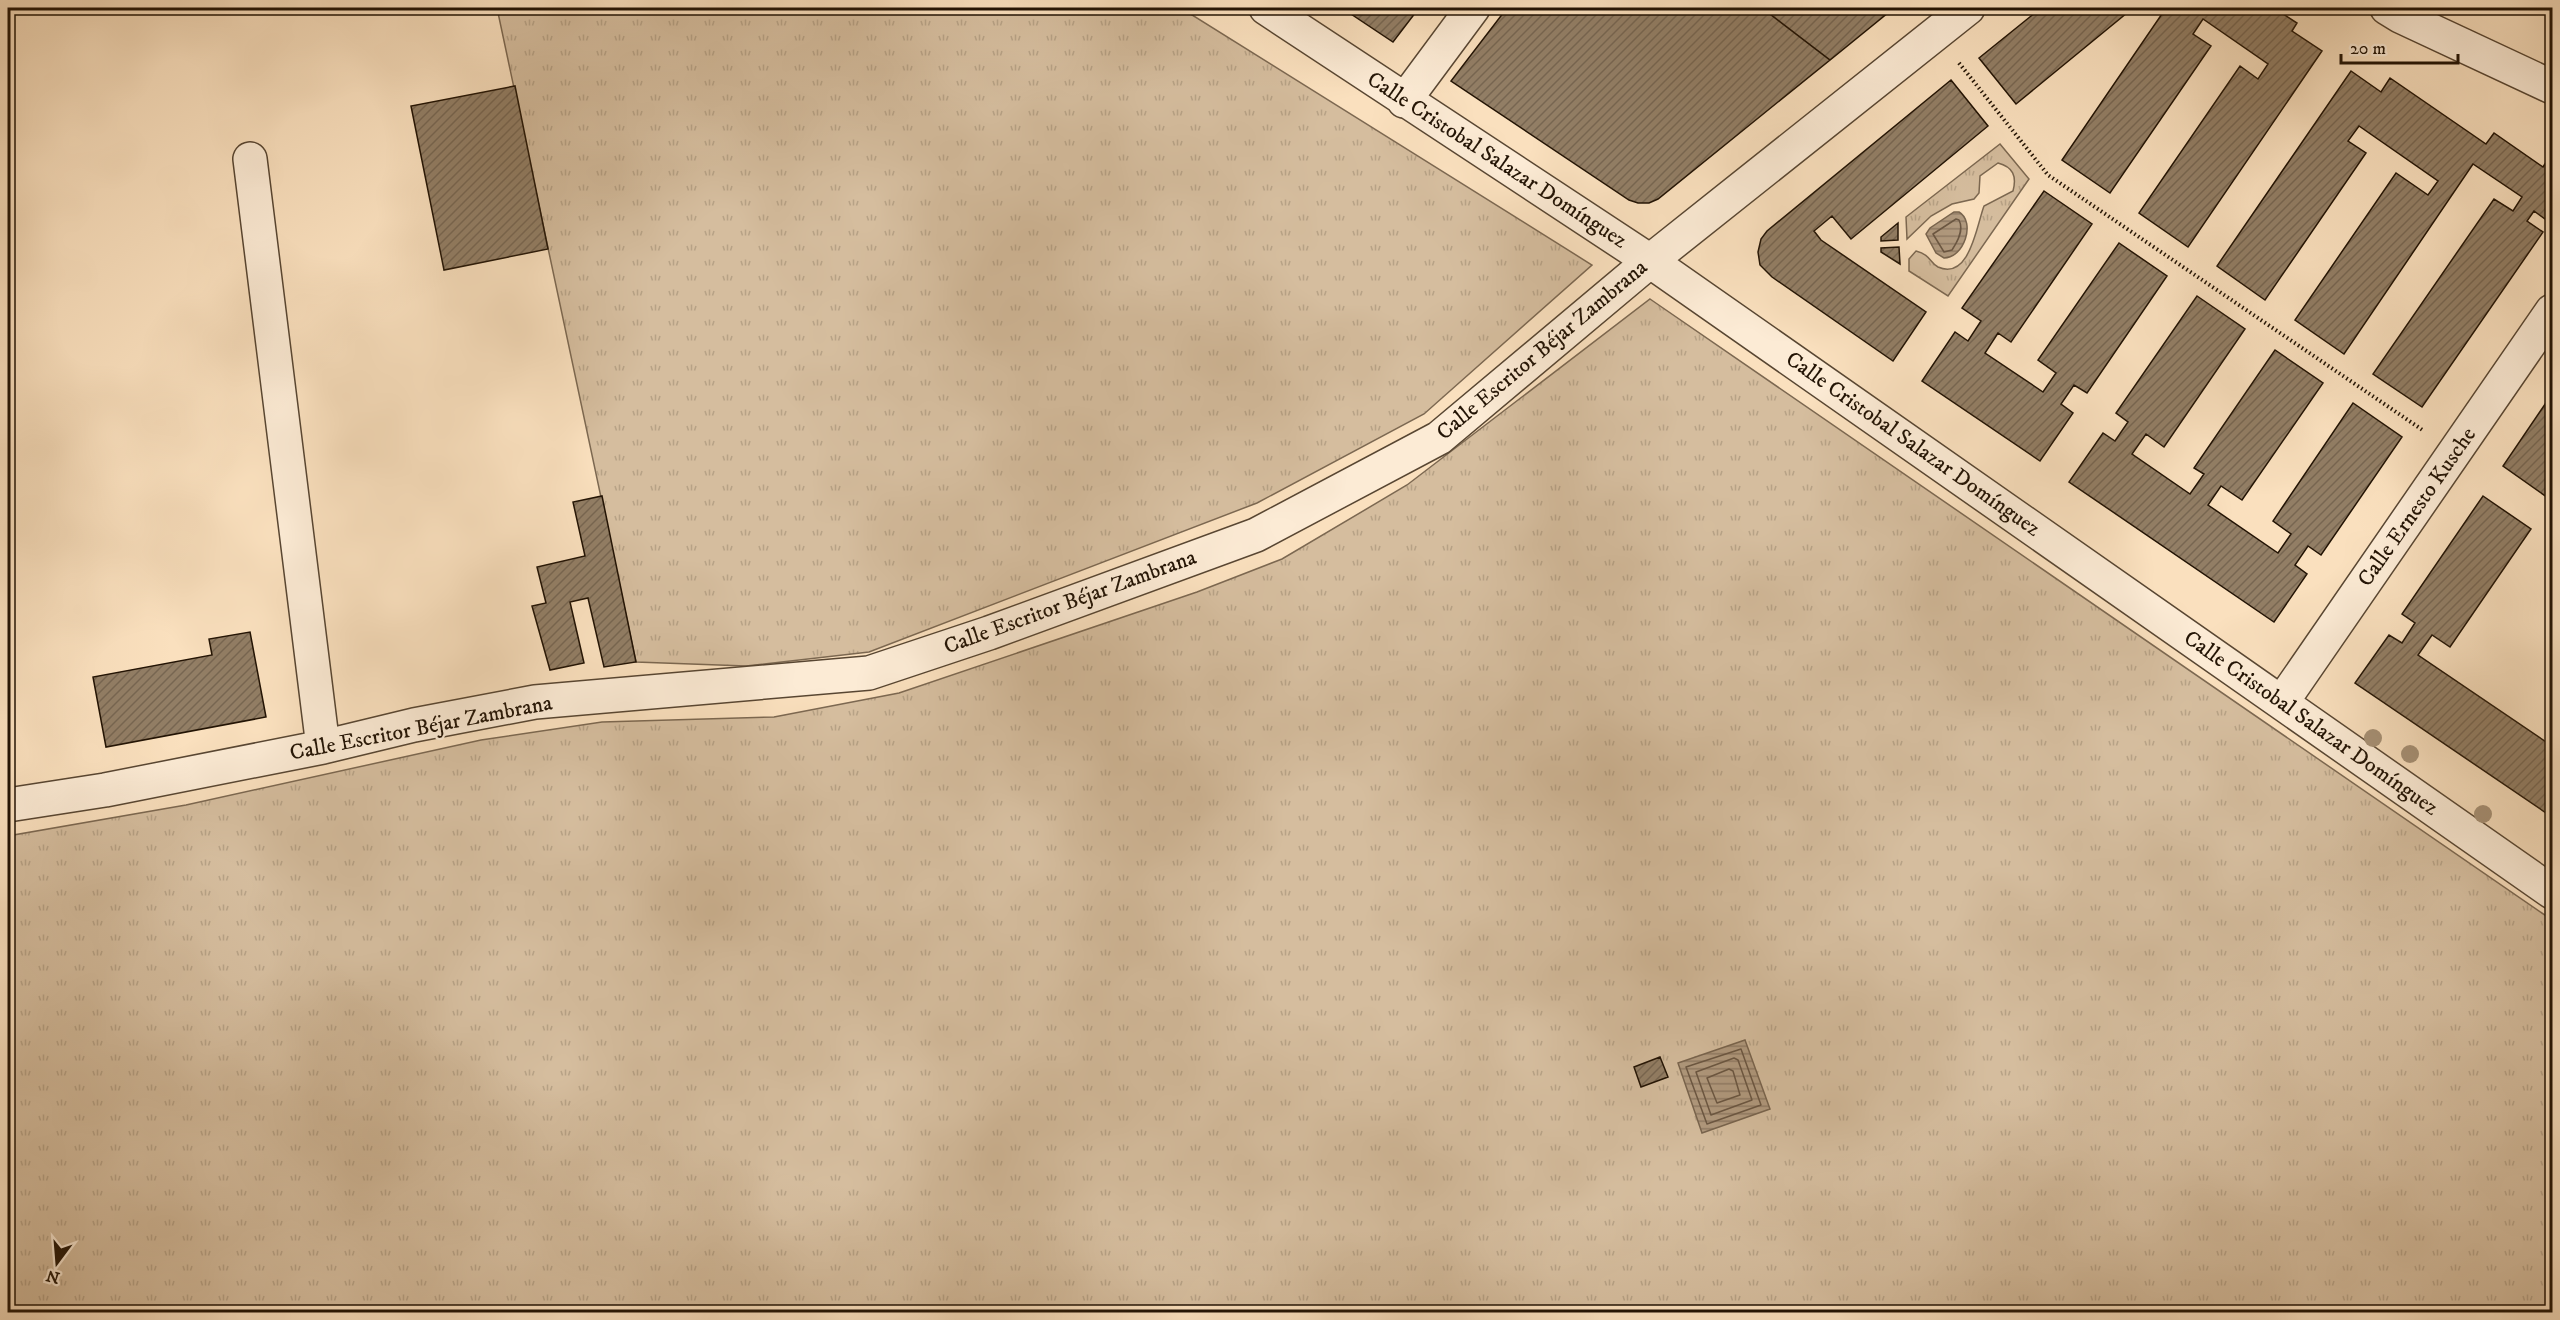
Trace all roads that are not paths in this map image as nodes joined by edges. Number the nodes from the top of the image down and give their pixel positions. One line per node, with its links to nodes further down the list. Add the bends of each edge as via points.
1 (1266, 8): 6 (street, Calle Cristobal Salazar Domínguez)
2 (1473, 8): 6 (street)
3 (1968, 8): 8 (street, Calle Escritor Béjar Zambrana)
4 (2387, 8): 5 (street)
5 (2553, 87)
6 (1404, 101): 8 (street, Calle Cristobal Salazar Domínguez)
7 (250, 159): 11 (street)
8 (1650, 261): 10 (street, Calle Cristobal Salazar Domínguez); 11 (street, Calle Escritor Béjar Zambrana, via 1439,438 1256,535 1000,629 869,673 535,702)
9 (2553, 311): 10 (street, Calle Ernesto Kusche)
10 (2282, 702): 13 (street, Calle Cristobal Salazar Domínguez)
11 (323, 747): 12 (street, Calle Escritor Béjar Zambrana)
12 (8, 806)
13 (2553, 892)

